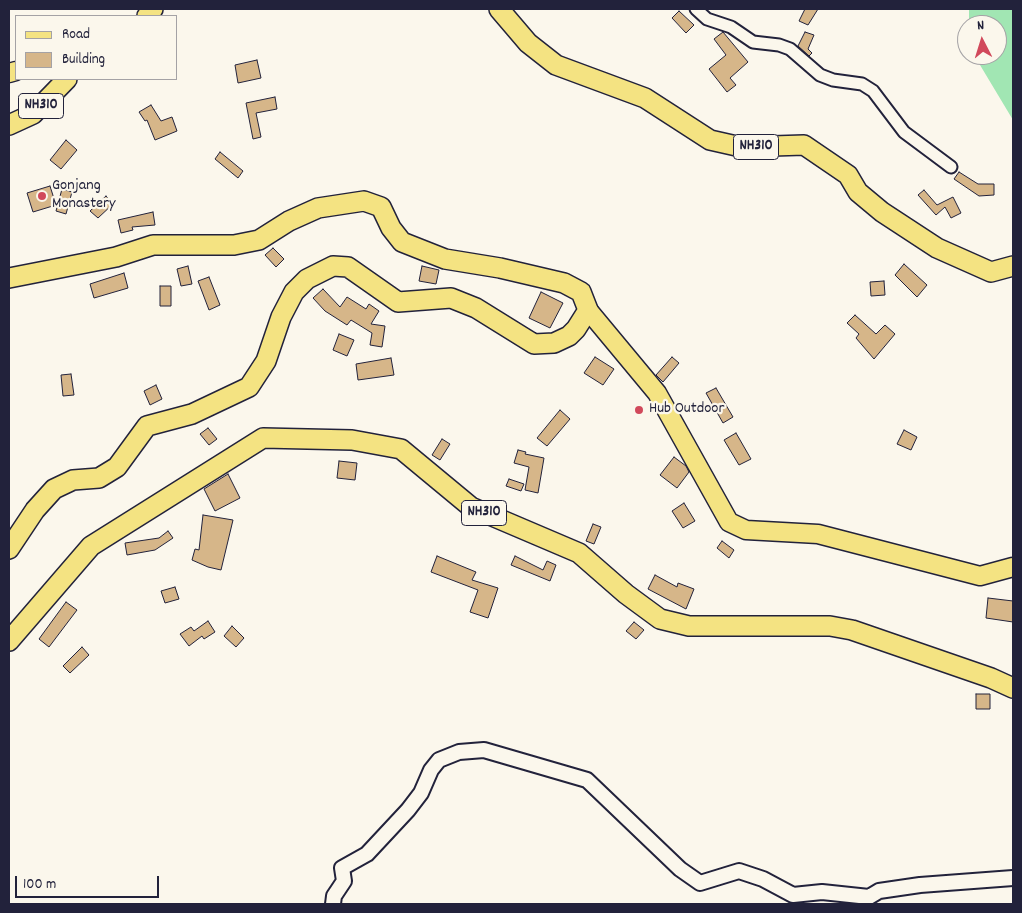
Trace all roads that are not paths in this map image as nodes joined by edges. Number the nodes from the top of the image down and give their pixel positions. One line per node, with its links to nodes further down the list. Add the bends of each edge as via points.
1 (499, 9): 6 (highway, NH310, via 528,43 556,65 645,98 710,140 741,147 804,145 848,176 858,192 882,212 937,248 991,272)
2 (696, 9): 5 (street, via 707,19 732,27 753,42 790,49 820,74 833,80 862,84 873,91 904,132)
3 (66, 80): 4 (highway, NH310, via 34,114)
4 (9, 124)
5 (951, 167)
6 (1013, 266)
7 (9, 278): 8 (highway, via 116,257 153,245 234,245 259,240 318,208 364,201 381,208 402,242 445,259 500,268 564,284 581,292)
8 (588, 310): 9 (highway, via 569,336 554,344 534,344 476,308 451,298 398,302 348,267 333,266 307,279 294,292 281,317 266,361 249,387 192,414 147,426 117,467 98,478 73,480 54,489 35,510); 10 (main road, via 657,393 729,522 746,530 818,534 980,576)
9 (9, 550)
10 (1013, 567)
11 (9, 641): 12 (highway, NH310, via 91,546 263,438 352,440 401,448 471,507 579,554 660,619 689,626 830,626 852,630)
12 (1013, 688)
13 (1013, 878): 14 (street, via 920,885 879,891 869,897 822,892 793,895 739,871 700,883 680,869 587,780 484,750 459,752 439,760 408,810 367,854 342,868 344,882 334,896)
14 (334, 904)

